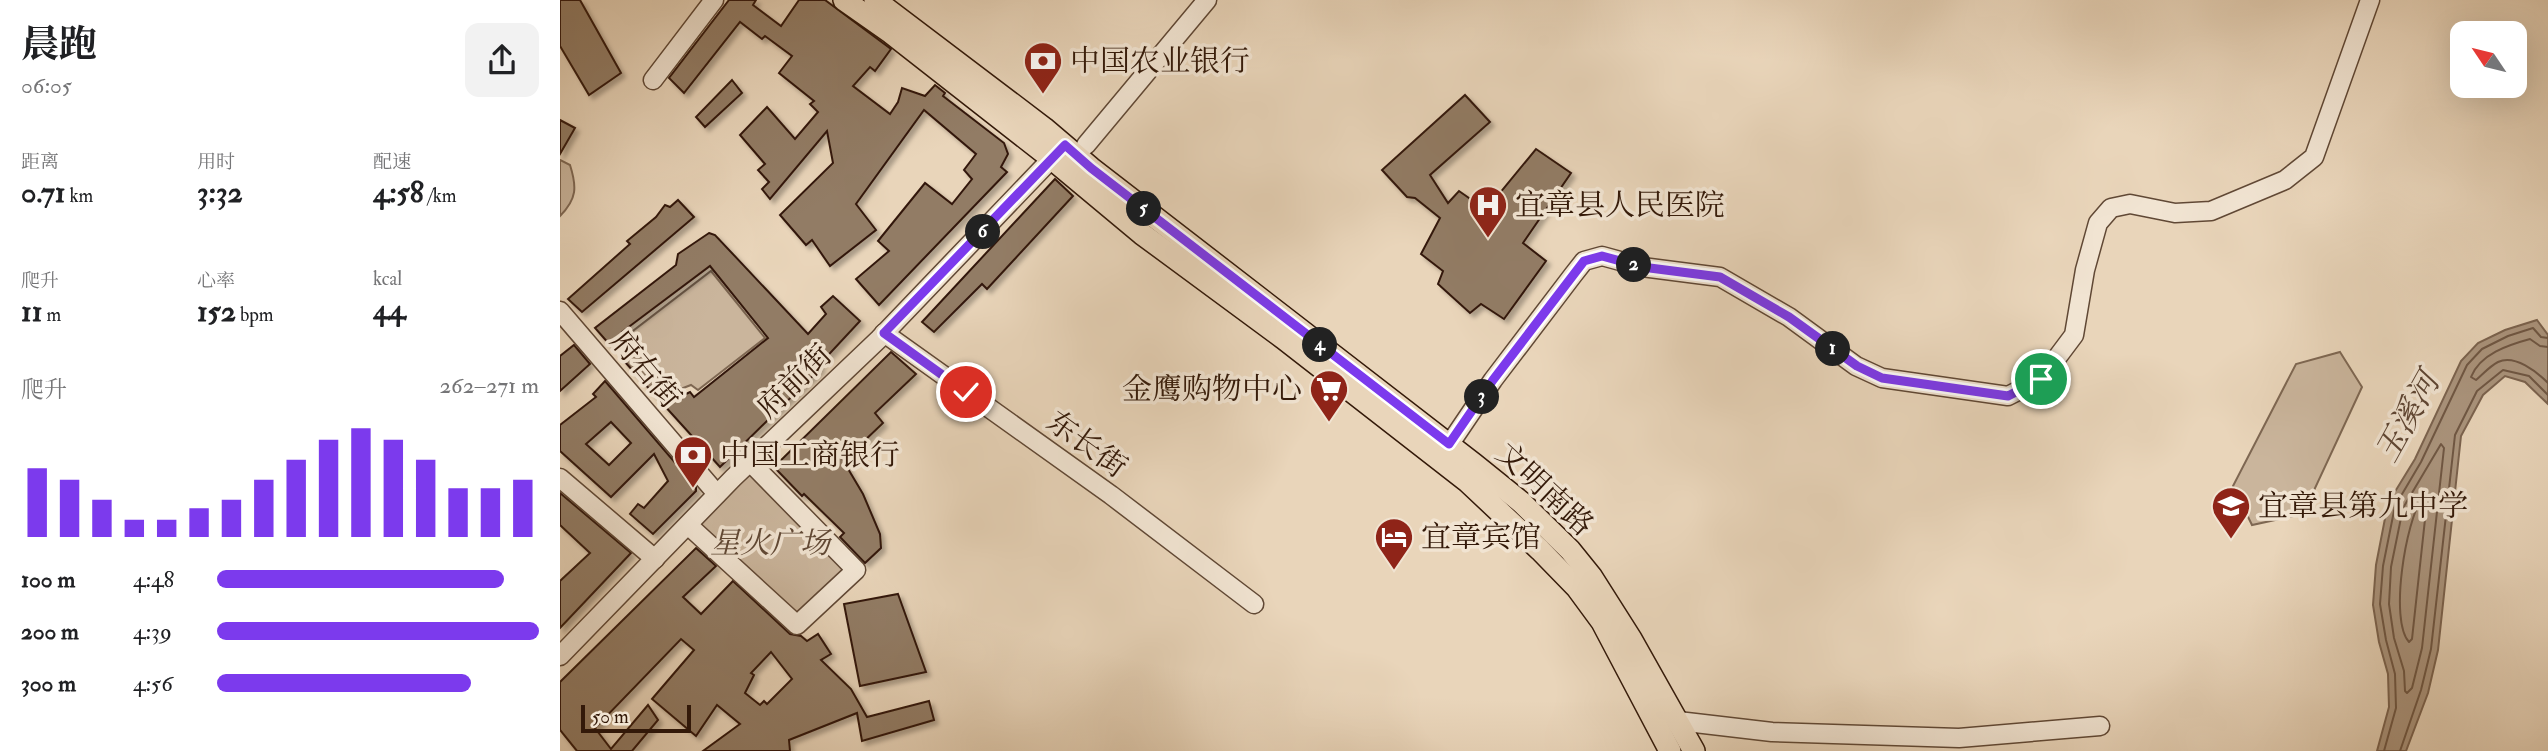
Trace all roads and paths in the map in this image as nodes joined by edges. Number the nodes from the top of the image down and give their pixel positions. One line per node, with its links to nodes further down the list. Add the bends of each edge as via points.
1 (714, 0): 6 (street)
2 (844, 0): 7 (main road)
3 (874, 0): 7 (main road)
4 (1207, 0): 7 (street, 府前街)
5 (2370, 0): 10 (street, via 2314,158 2285,180 2211,211 2175,214 2130,204 2111,208 2098,223 2074,335 2041,379 2008,396 1882,378 1720,277 1642,267 1602,256 1584,261)
6 (653, 80)
7 (1067, 150): 9 (street, 府前街); 10 (main road, 文明南路); 21 (main road, via 1142,234 1468,482 1540,550 1602,622)
8 (560, 311): 13 (street, 府右街)
9 (884, 333): 11 (street, 府前街); 16 (street, 东长街)
10 (1449, 444): 18 (main road, 文明南路, via 1521,502 1570,550 1632,639)
11 (750, 462): 13 (street, 府前街); 14 (street, via 856,570 797,625)
12 (560, 478): 15 (street)
13 (717, 494): 14 (street, 府前街)
14 (688, 525): 15 (street, 府前街)
15 (655, 559): 17 (street, 府前街)
16 (1254, 604)
17 (560, 656)
18 (1678, 721): 19 (street, via 1772,732 1959,738); 20 (main road, 文明南路)
19 (2100, 726)
20 (1693, 750)
21 (1670, 751)

